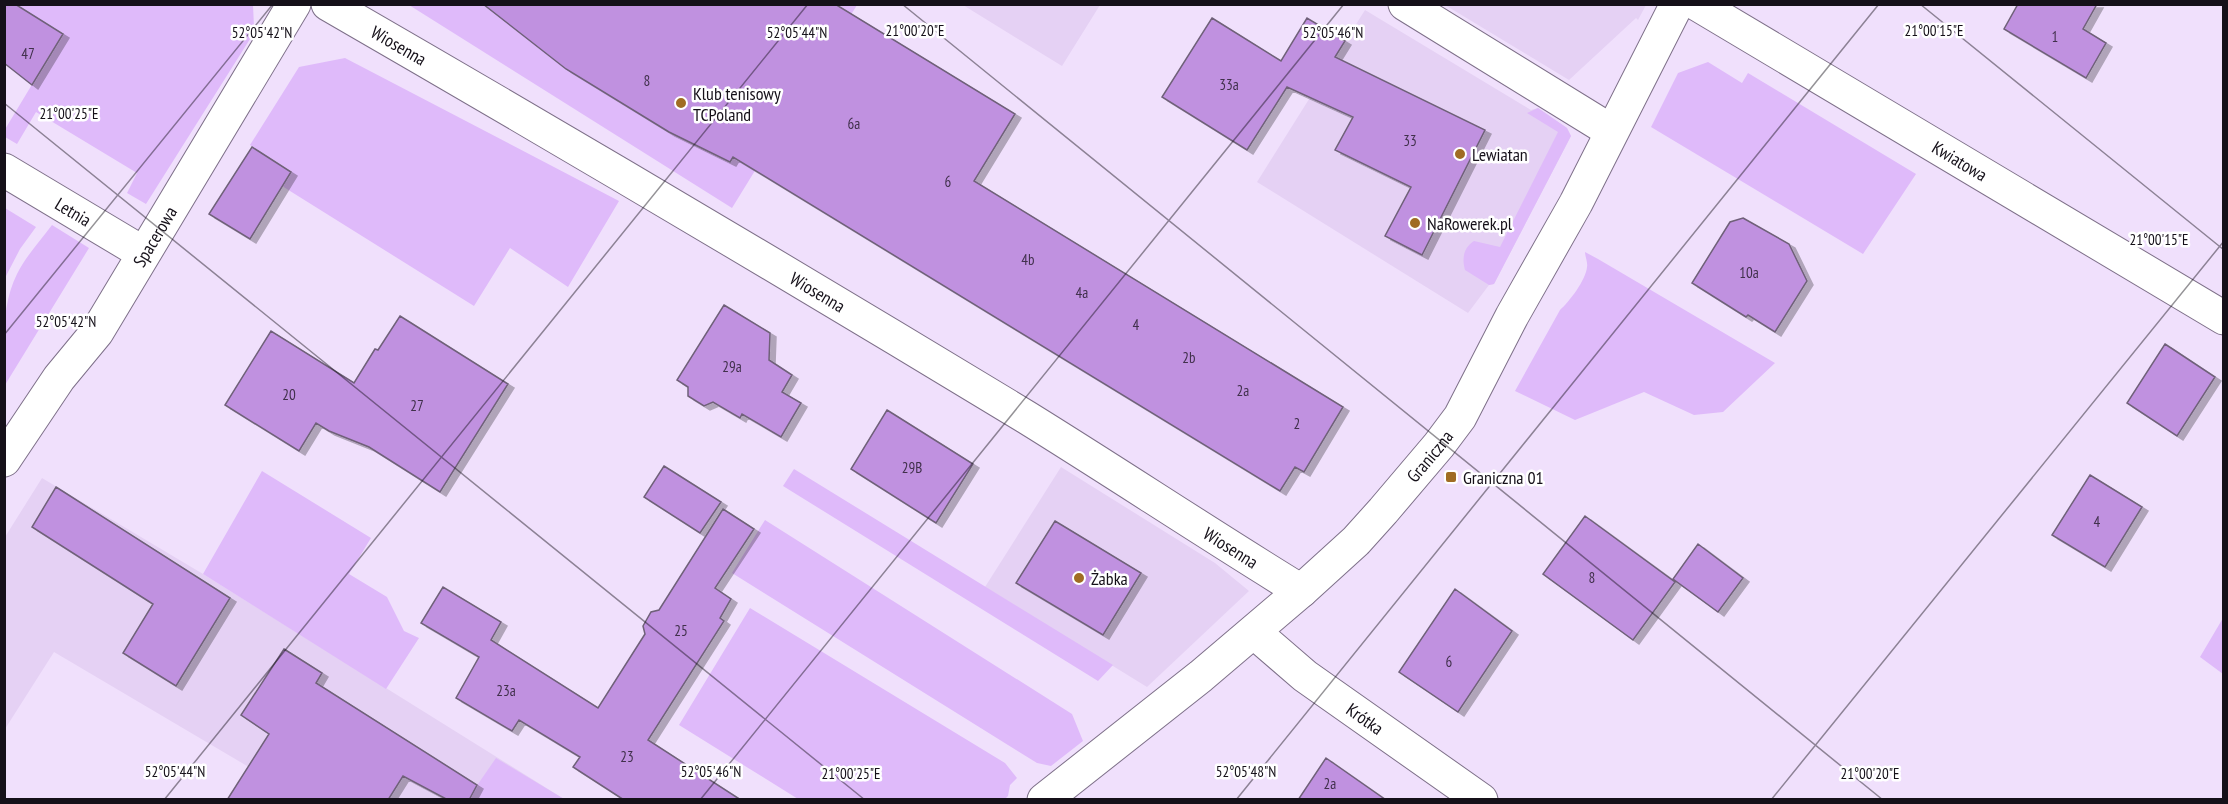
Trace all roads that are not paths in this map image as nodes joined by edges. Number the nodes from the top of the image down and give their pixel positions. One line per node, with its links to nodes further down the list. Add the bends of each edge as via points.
1 (294, 4): 8 (street, Spacerowa)
2 (328, 4): 11 (street, Wiosenna, via 799,280)
3 (1405, 4): 6 (street)
4 (1677, 4): 6 (street, Graniczna)
5 (1697, 4): 9 (street, Kwiatowa)
6 (1611, 131): 11 (street, Graniczna, via 1460,417 1356,541)
7 (4, 170): 8 (street, Letnia)
8 (143, 253): 10 (street, Spacerowa, via 97,332 59,378)
9 (2223, 318)
10 (4, 460)
11 (1301, 591): 12 (street, Graniczna)
12 (1254, 632): 13 (street, Graniczna); 14 (street, Krótka, via 1305,676)
13 (1044, 800)
14 (1481, 800)

